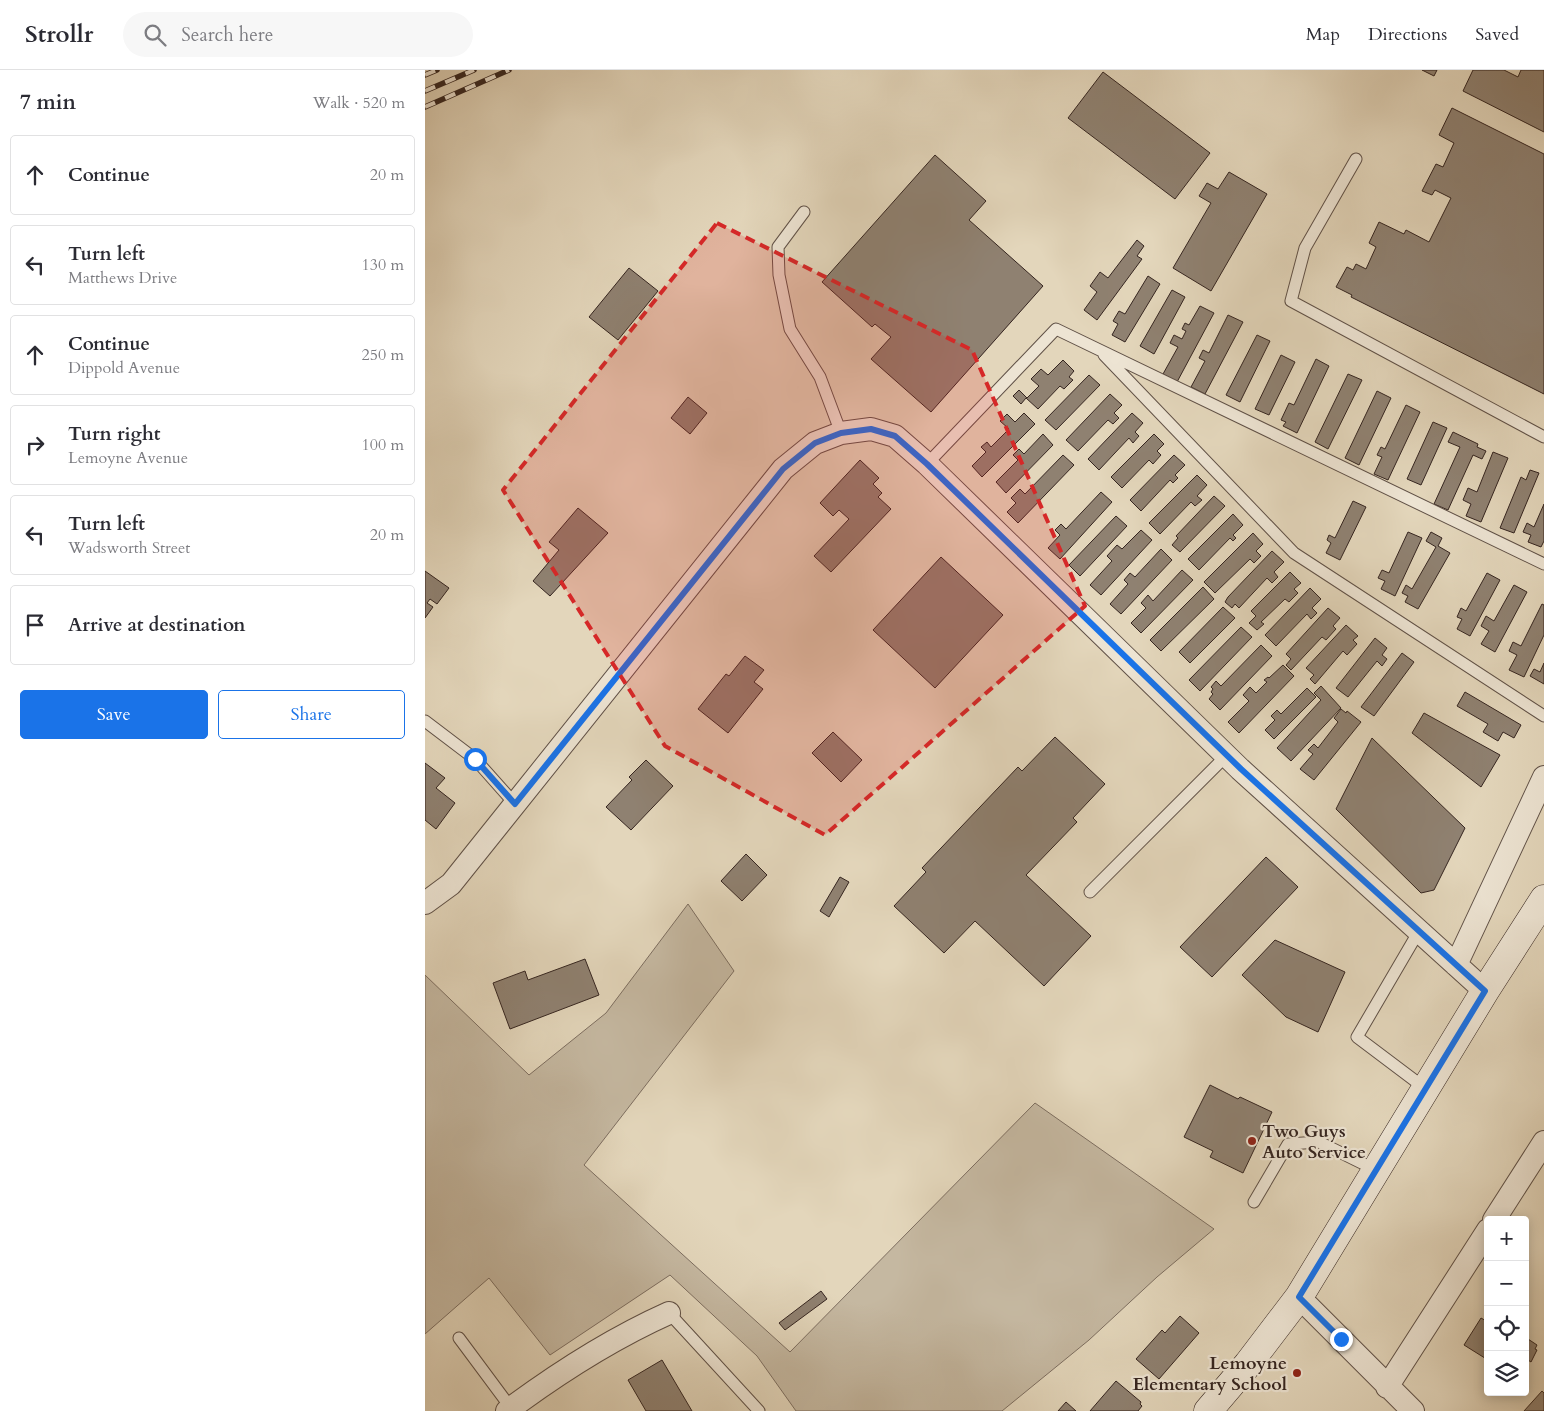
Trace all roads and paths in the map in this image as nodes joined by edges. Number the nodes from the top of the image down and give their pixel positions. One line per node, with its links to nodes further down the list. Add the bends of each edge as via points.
1 (1356, 160): 5 (lane, via 1305,248 1291,301)
2 (804, 212): 4 (lane, via 778,247 779,275 790,328 820,377)
3 (1099, 350): 6 (lane, via 1056,328); 7 (lane); 8 (lane, via 1293,553)
4 (841, 433): 6 (street, via 871,429 895,436); 12 (street, via 815,443 783,469)
5 (1544, 437)
6 (927, 464): 10 (street)
7 (1544, 564)
8 (1544, 716)
9 (425, 721): 12 (lane, via 475,759)
10 (1227, 755): 13 (lane); 16 (street)
11 (1544, 777): 17 (street)
12 (515, 804): 15 (street, via 451,884)
13 (1089, 892)
14 (1544, 899): 18 (street)
15 (425, 903)
16 (1419, 931): 17 (street); 19 (lane, via 1357,1037)
17 (1456, 965): 18 (street)
18 (1485, 991): 19 (street)
19 (1426, 1088): 21 (street)
20 (1544, 1142): 23 (street)
21 (1376, 1170): 22 (lane, via 1319,1142 1288,1144); 25 (street)
22 (1254, 1202)
23 (1497, 1216)
24 (1484, 1236): 28 (street)
25 (1299, 1297): 28 (street); 31 (street, via 1249,1364)
26 (669, 1313): 29 (street, via 593,1352); 30 (lane)
27 (459, 1338): 29 (lane)
28 (1387, 1387): 32 (street)
29 (509, 1410)
30 (759, 1411)
31 (1208, 1411)
32 (1413, 1411)

